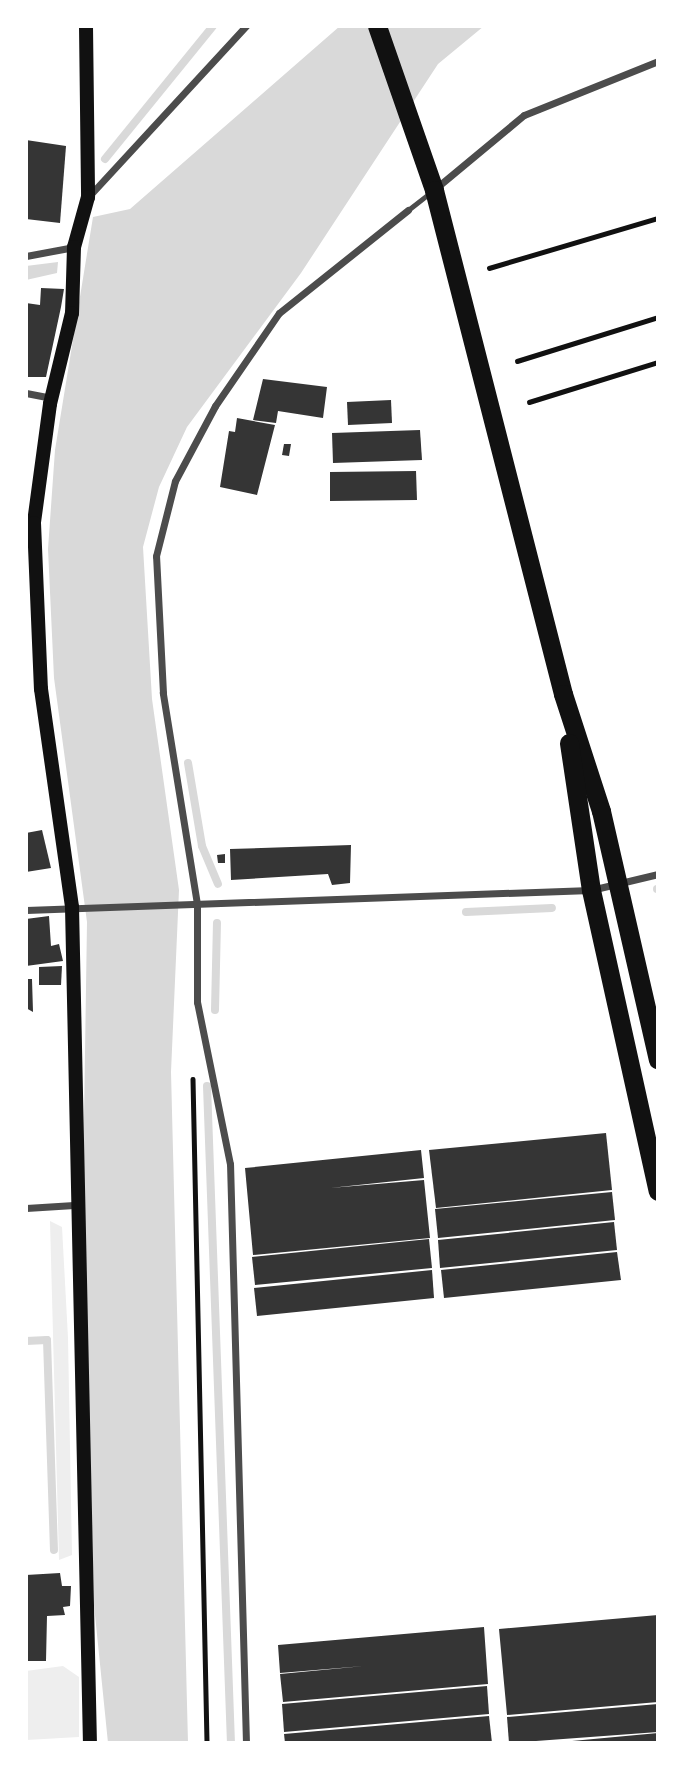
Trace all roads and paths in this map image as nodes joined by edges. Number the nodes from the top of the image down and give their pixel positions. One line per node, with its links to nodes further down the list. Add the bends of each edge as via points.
1 (86, 26): 6 (main road)
2 (246, 26): 6 (street)
3 (377, 26): 5 (highway)
4 (658, 61): 5 (street, via 524,116)
5 (432, 182): 7 (lane); 18 (highway)
6 (88, 197): 9 (main road)
7 (408, 210): 22 (street, via 279,313 215,406 175,481 156,556 158,597 163,693)
8 (658, 218): 11 (path)
9 (74, 247): 10 (street); 16 (main road, via 72,313)
10 (26, 256)
11 (489, 268)
12 (658, 317): 13 (path)
13 (517, 361)
14 (658, 362): 17 (path)
15 (26, 393): 16 (street)
16 (51, 398): 23 (main road, via 35,551 41,688)
17 (529, 402)
18 (563, 694): 20 (highway); 21 (highway)
19 (658, 874): 20 (street)
20 (619, 888): 21 (street); 25 (highway)
21 (591, 890): 22 (street); 27 (highway)
22 (197, 904): 23 (street); 32 (street, via 197,1002 230,1164)
23 (76, 906): 24 (street); 28 (main road)
24 (26, 910)
25 (658, 1060)
26 (193, 1067): 31 (path)
27 (658, 1191)
28 (74, 1205): 29 (street); 30 (main road)
29 (26, 1208)
30 (90, 1743)
31 (207, 1743)
32 (246, 1743)

